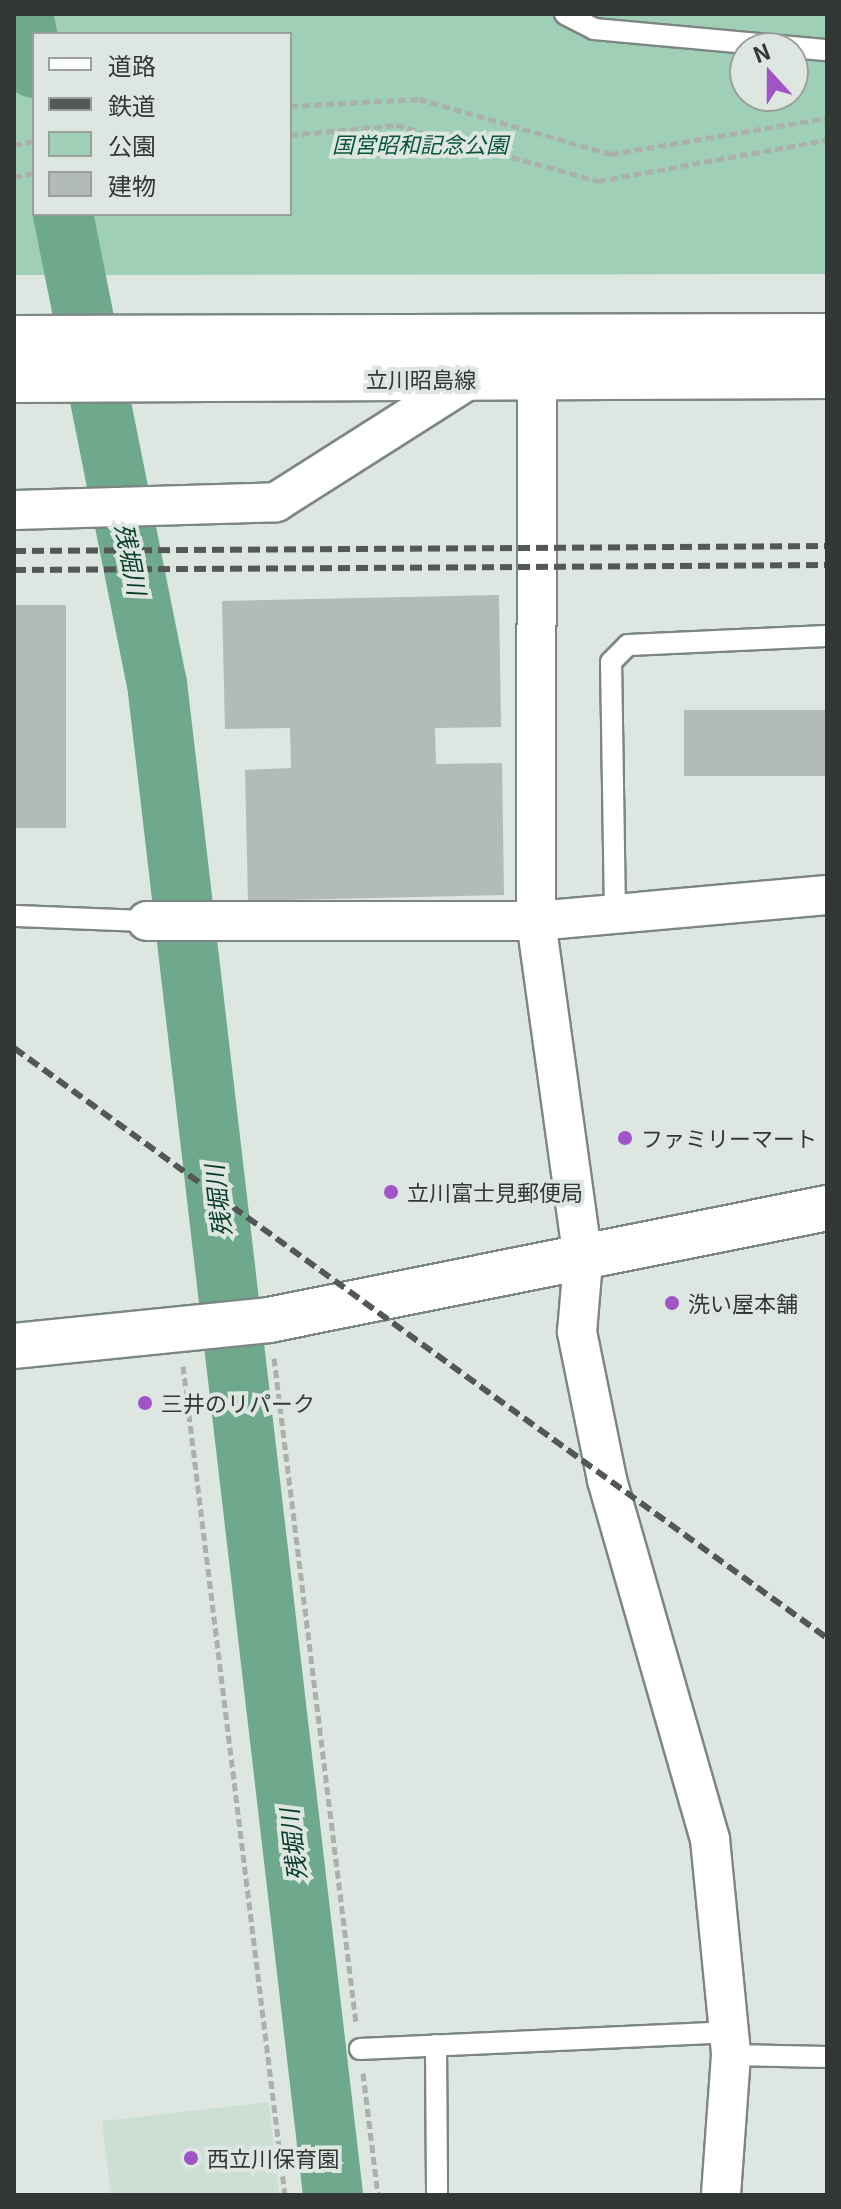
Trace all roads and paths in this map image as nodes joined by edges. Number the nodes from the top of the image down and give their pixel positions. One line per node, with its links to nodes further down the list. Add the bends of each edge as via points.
1 (565, 14): 2 (lane, via 594,29)
2 (827, 50)
3 (292, 106): 4 (path, via 419,99 611,154)
4 (827, 118)
5 (292, 135): 6 (path, via 396,125 598,181)
6 (827, 140)
7 (827, 336): 9 (main road, 立川昭島線)
8 (14, 338): 10 (main road, 立川昭島線)
9 (537, 356): 10 (main road, 立川昭島線); 11 (main road, 立川昭島線); 12 (main road, 立川昭島線); 20 (street)
10 (177, 358): 12 (main road, 立川昭島線); 13 (main road, 立川昭島線)
11 (827, 376)
12 (470, 379): 14 (street, via 276,502)
13 (16, 380)
14 (14, 510)
15 (827, 636): 17 (lane, via 628,645 611,662)
16 (827, 895): 17 (street)
17 (615, 914): 20 (street)
18 (14, 916): 19 (lane)
19 (147, 921): 20 (street)
20 (536, 921): 22 (street)
21 (827, 1208): 22 (main road)
22 (583, 1261): 23 (main road); 26 (street, via 577,1332 607,1480 710,1839)
23 (269, 1320): 24 (main road); 28 (path)
24 (179, 1334): 25 (main road); 30 (path)
25 (14, 1346)
26 (730, 2043): 27 (lane); 29 (lane); 33 (street)
27 (436, 2045): 28 (lane); 32 (lane)
28 (360, 2049): 31 (path)
29 (827, 2057)
30 (285, 2195)
31 (378, 2195)
32 (437, 2195)
33 (721, 2195)

